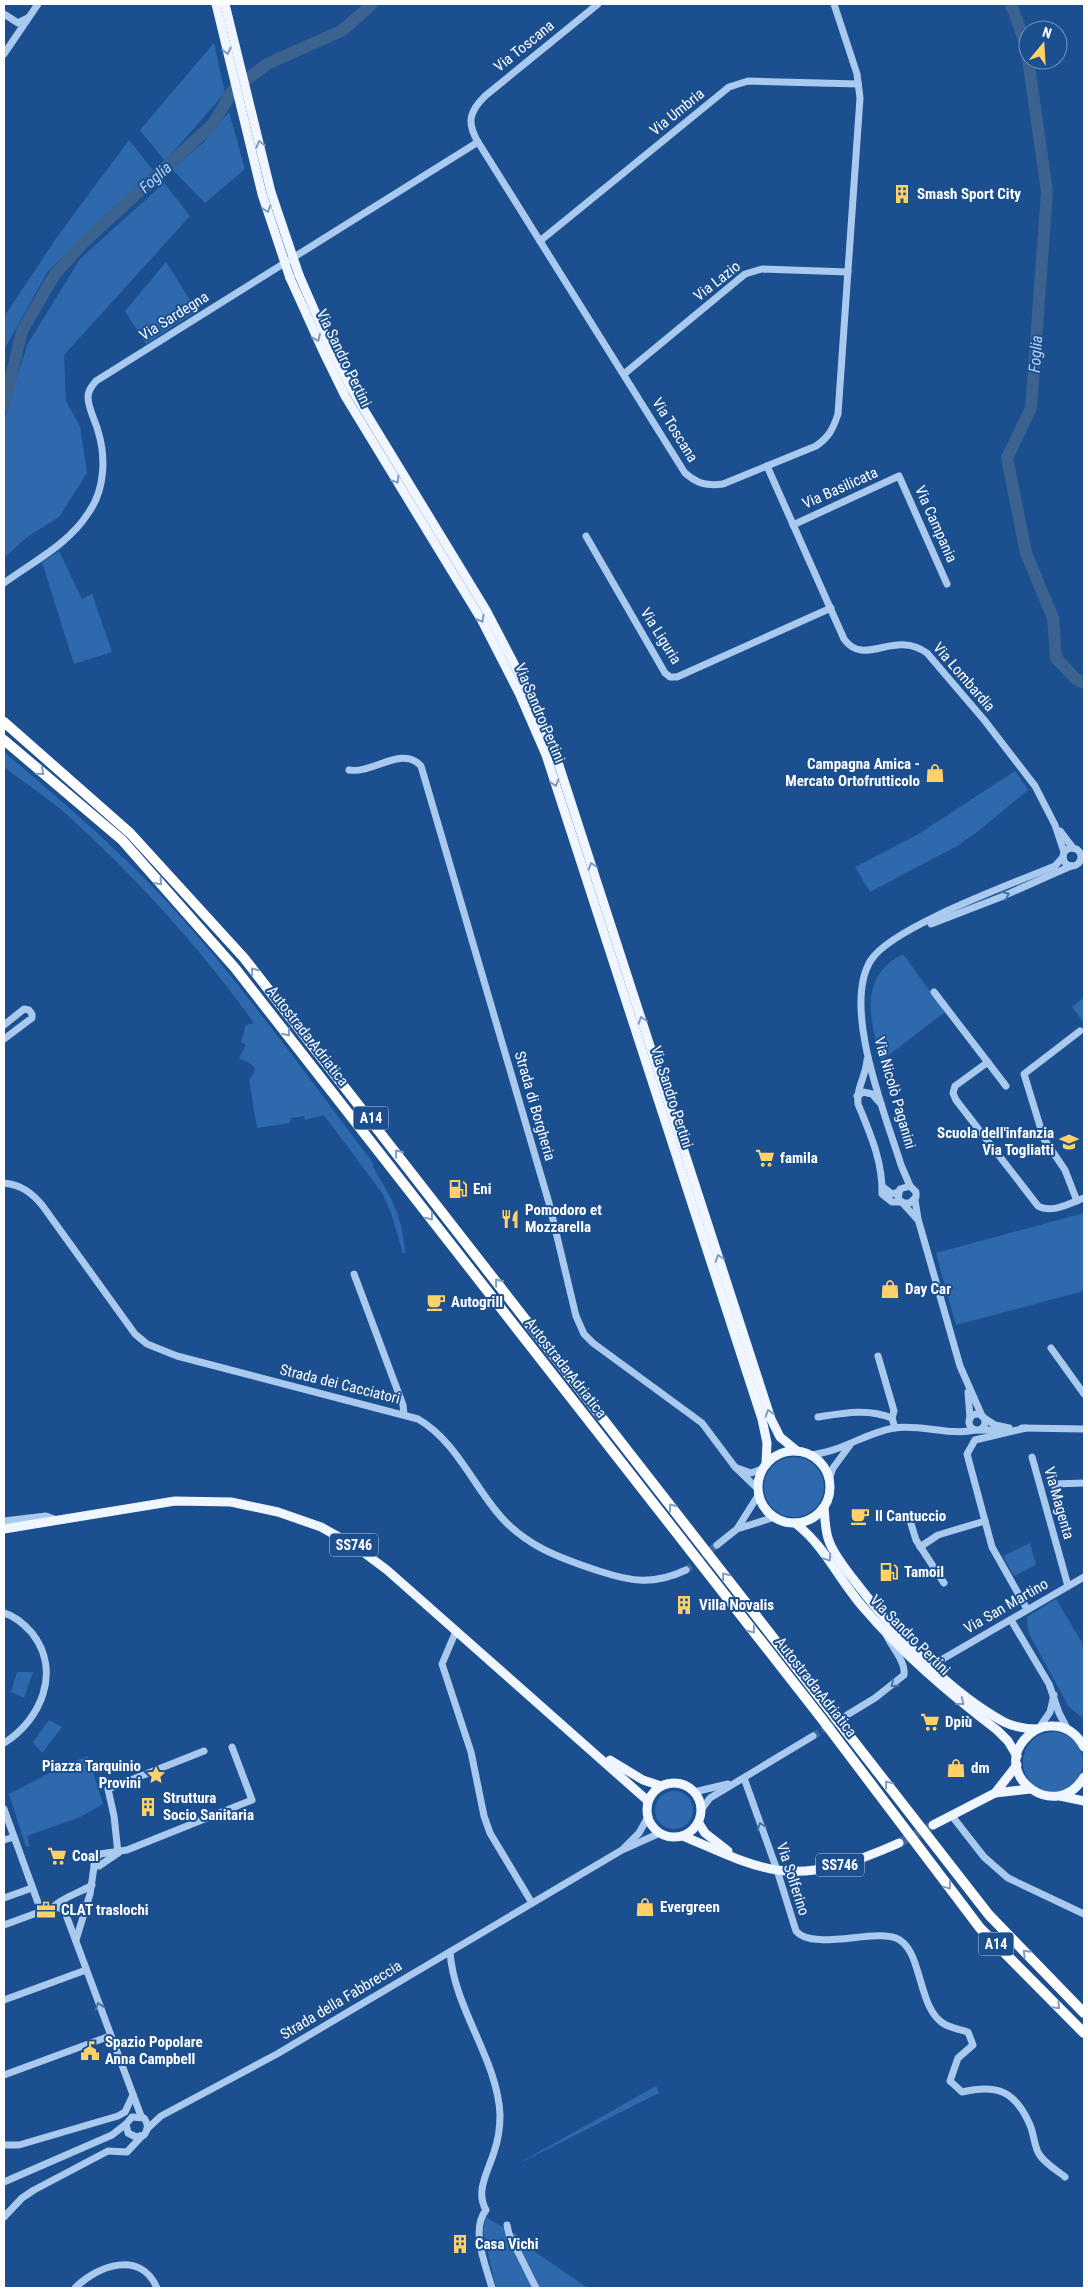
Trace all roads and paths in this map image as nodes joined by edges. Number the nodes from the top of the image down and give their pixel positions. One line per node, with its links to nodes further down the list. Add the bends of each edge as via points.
1 (38, 4): 7 (street)
2 (216, 4): 13 (main road, Via Sandro Pertini, one-way to 13, bridge, via 262,194)
3 (225, 4): 13 (main road, Via Sandro Pertini, one-way to 3, bridge)
4 (598, 4): 10 (street, Via Toscana, via 474,107 470,125)
5 (834, 4): 9 (street, Via Toscana)
6 (4, 14): 7 (street, via 18,23)
7 (29, 18): 8 (street)
8 (4, 54)
9 (858, 84): 11 (street, Via Umbria, via 748,81 729,87); 12 (street, Via Toscana, via 860,98)
10 (478, 142): 11 (street, Via Toscana); 19 (street, Via Sardegna, via 96,381 88,400 103,459 102,480 90,512 60,545)
11 (540, 241): 14 (street, Via Toscana)
12 (848, 272): 14 (street, Via Lazio, via 762,269 745,274); 15 (street, Via Toscana, via 838,414 834,428 816,446)
13 (295, 276): 65 (main road, Via Sandro Pertini, one-way to 13, via 780,1438 771,1419 555,753 486,610 352,390); 69 (main road, Via Sandro Pertini, one-way to 69, via 323,351 346,396 481,619 546,755 764,1424 767,1443)
14 (624, 374): 15 (street, Via Toscana, via 685,473 696,483 708,486 723,484)
15 (767, 466): 17 (street, Via Lombardia)
16 (899, 476): 17 (street, Via Basilicata); 20 (street, Via Campania)
17 (793, 524): 21 (street, Via Lombardia)
18 (586, 536): 21 (street, Via Liguria, via 670,677 677,677)
19 (4, 583)
20 (947, 584)
21 (831, 608): 25 (street, Via Lombardia, via 850,648 859,651 906,644 927,653 1035,786)
22 (4, 722): 143 (highway, Autostrada Adriatica / A14, one-way to 22, via 989,1915 244,958 130,833)
23 (4, 740): 144 (highway, Autostrada Adriatica / A14, one-way to 144, via 122,840 235,968 827,1725 980,1928)
24 (349, 770): 68 (street, Strada di Borgheria, via 359,772 404,757 414,759 421,766 549,1203 580,1326 593,1343 702,1423)
25 (1055, 824): 26 (street, Via Lombardia); 27 (street, Via Lombardia)
26 (1078, 850): 27 (street, Via Nicolò Paganini); 28 (street, via 1081,857)
27 (1063, 855): 28 (street, via 1065,863); 29 (street, Via Nicolò Paganini, via 1054,866)
28 (1078, 864): 29 (street, Via Nicolò Paganini, one-way to 28)
29 (911, 930): 34 (street, Via Nicolò Paganini, via 882,948 870,961 861,989 861,1016)
30 (934, 992): 35 (street)
31 (4, 1025): 33 (street, via 24,1010 32,1014 32,1018)
32 (1080, 1031): 44 (street, via 1024,1074 1044,1140)
33 (4, 1039)
34 (867, 1052): 37 (street, via 866,1072); 38 (street, Via Nicolò Paganini)
35 (988, 1062): 36 (street); 44 (street, via 955,1086 952,1093 956,1100 1038,1206 1044,1210 1051,1209)
36 (1006, 1086)
37 (857, 1096): 38 (street, via 863,1092 872,1094); 42 (street, via 876,1152)
38 (883, 1105): 39 (street, Via Nicolò Paganini)
39 (901, 1165): 41 (street, Via Nicolò Paganini); 43 (street, Via Nicolò Paganini)
40 (4, 1183): 53 (street, Strada dei Cacciatori, via 26,1190 42,1205 123,1320 147,1344 177,1356)
41 (910, 1186): 43 (street); 45 (street, Via Nicolò Paganini, via 916,1192)
42 (883, 1187): 43 (street, via 892,1194); 46 (street, via 882,1194 886,1199)
43 (899, 1190): 46 (street, Via Nicolò Paganini)
44 (1081, 1199)
45 (915, 1200): 46 (street); 47 (street, Via Nicolò Paganini)
46 (903, 1203): 47 (street, Via Nicolò Paganini)
47 (918, 1219): 51 (street, Via Nicolò Paganini)
48 (354, 1274): 53 (street)
49 (1051, 1348): 52 (street)
50 (878, 1356): 56 (street, via 894,1411)
51 (967, 1384): 55 (street, Via Nicolò Paganini); 57 (street, Via Nicolò Paganini)
52 (1084, 1394)
53 (404, 1414): 85 (street, Strada dei Cacciatori, via 431,1427 448,1443 496,1510 540,1550 636,1580 664,1579)
54 (818, 1417): 56 (street, via 865,1412)
55 (983, 1417): 57 (street, via 974,1415); 59 (street, via 995,1425); 63 (street, via 985,1423)
56 (892, 1418): 58 (street)
57 (970, 1420): 62 (street); 63 (street, via 970,1427)
58 (895, 1428): 62 (street); 64 (street)
59 (1009, 1428): 60 (street); 63 (street)
60 (1026, 1428): 61 (street); 79 (street, via 975,1440 967,1454)
61 (1084, 1429)
62 (952, 1430): 63 (street)
63 (978, 1430)
64 (852, 1443): 66 (street, via 830,1452); 70 (street, via 833,1468)
65 (797, 1451): 66 (main road, Via Sandro Pertini); 69 (main road, via 774,1457)
66 (810, 1455): 70 (main road, via 819,1461)
67 (1032, 1457): 88 (street, Via Magenta)
68 (735, 1467): 69 (street, via 751,1473); 72 (street, Strada di Borgheria)
69 (764, 1467): 72 (main road, Via Sandro Pertini)
70 (829, 1480): 73 (main road, Via Sandro Pertini, via 830,1490)
71 (1084, 1483): 74 (street, via 1054,1484)
72 (758, 1492): 75 (main road); 82 (street)
73 (824, 1508): 80 (main road, via 816,1516); 97 (main road, Via Sandro Pertini, via 828,1541 868,1597 899,1633 930,1665 986,1710 1017,1727)
74 (1063, 1516)
75 (775, 1517): 80 (main road, Via Sandro Pertini); 82 (street)
76 (909, 1517): 84 (street)
77 (58, 1520): 78 (street, via 46,1516); 81 (main road); 92 (main road, SS746, via 175,1501 231,1502 278,1512 321,1527 355,1546)
78 (4, 1521)
79 (985, 1521): 84 (street, via 938,1535); 89 (street, via 1000,1563)
80 (794, 1523): 93 (main road, Via Sandro Pertini, one-way to 93, via 811,1535 854,1596)
81 (4, 1529)
82 (737, 1529): 83 (street)
83 (717, 1544)
84 (920, 1546): 87 (street)
85 (686, 1570)
86 (1084, 1577): 88 (street, Via San Martino)
87 (944, 1583)
88 (1068, 1586): 89 (street, Via San Martino)
89 (1027, 1608): 91 (street, Via San Martino)
90 (4, 1612): 101 (street, via 25,1625 37,1640 45,1658 47,1678 42,1700 31,1720)
91 (1011, 1620): 94 (street, Via San Martino); 95 (street)
92 (456, 1631): 102 (main road, SS746); 134 (street, via 442,1664 471,1752 484,1816 490,1833)
93 (886, 1633): 96 (street, one-way to 96, via 905,1669 898,1682); 106 (main road, Via Sandro Pertini, one-way to 106, via 923,1670 997,1730 1008,1741)
94 (941, 1660)
95 (1054, 1694): 97 (street, via 1050,1712); 98 (street, via 1059,1712)
96 (847, 1715)
97 (1038, 1729): 98 (main road, Via Sandro Pertini, via 1059,1726); 106 (main road, via 1022,1742)
98 (1070, 1731): 99 (main road); 104 (main road)
99 (1084, 1732)
100 (813, 1736): 108 (street)
101 (4, 1743)
102 (586, 1745): 109 (main road, SS746, via 630,1773); 114 (main road, SS746)
103 (232, 1747): 128 (street, via 252,1800)
104 (1084, 1747)
105 (204, 1751): 128 (street, via 108,1789)
106 (1017, 1761): 110 (main road, Via Sandro Pertini, via 1019,1774); 112 (main road)
107 (1084, 1777): 113 (main road, via 1077,1787)
108 (742, 1780): 111 (street); 117 (street, via 710,1798); 130 (street, Via Solferino, one-way to 108)
109 (661, 1786): 111 (main road, SS746, via 678,1783); 114 (main road)
110 (1030, 1789): 112 (main road); 113 (main road, via 1039,1794)
111 (694, 1792): 117 (main road)
112 (995, 1793): 118 (main road)
113 (1060, 1796): 115 (main road)
114 (648, 1801): 119 (main road)
115 (1084, 1801)
116 (4, 1809): 124 (street)
117 (701, 1810): 120 (main road)
118 (952, 1816): 121 (main road); 137 (street, via 984,1857 1008,1878)
119 (648, 1817): 122 (main road); 127 (street, Strada della Fabbreccia, via 639,1833)
120 (698, 1822): 123 (main road); 129 (main road, SS746, via 705,1833)
121 (933, 1825)
122 (660, 1833): 123 (main road, SS746); 127 (street, Strada della Fabbreccia)
123 (683, 1836): 129 (main road, SS746)
124 (14, 1837): 125 (street); 132 (street)
125 (4, 1840)
126 (899, 1843): 130 (main road, SS746, via 862,1860 837,1866)
127 (622, 1850): 134 (street, Strada della Fabbreccia)
128 (118, 1853): 131 (street, via 100,1854 94,1865)
129 (736, 1857): 130 (main road, SS746)
130 (777, 1870): 157 (street, Via Solferino, via 800,1936 835,1939 895,1937 903,1942 936,2017 945,2025 968,2032 973,2045 958,2058 950,2081 962,2092 982,2087 1001,2090 1021,2109 1040,2155)
131 (92, 1885): 135 (street); 139 (street)
132 (32, 1888): 133 (street); 136 (street)
133 (4, 1898)
134 (532, 1903): 140 (street, Strada della Fabbreccia)
135 (53, 1907): 136 (street); 139 (street, via 65,1912)
136 (41, 1911): 138 (street)
137 (1084, 1914)
138 (4, 1924)
139 (76, 1940): 141 (street)
140 (450, 1952): 148 (street, Strada della Fabbreccia, via 277,2054); 163 (street, via 453,1979 488,2068 498,2106 498,2133 481,2192 486,2210 479,2232)
141 (86, 1970): 142 (street); 145 (street, one-way to 141)
142 (4, 2000)
143 (1084, 2013)
144 (1084, 2033)
145 (110, 2036): 146 (street); 147 (street)
146 (4, 2075)
147 (133, 2095): 149 (street); 155 (street, via 125,2112 118,2116 19,2145)
148 (161, 2116): 149 (street, Strada della Fabbreccia); 151 (street, Strada della Fabbreccia)
149 (142, 2117): 150 (street, Strada della Fabbreccia, via 132,2117); 151 (street)
150 (126, 2124): 152 (street); 153 (street, Strada della Fabbreccia)
151 (147, 2129): 154 (street, Strada della Fabbreccia)
152 (130, 2134): 153 (street, Strada della Fabbreccia); 154 (street, Strada della Fabbreccia); 156 (street)
153 (112, 2135): 158 (street, Strada della Fabbreccia)
154 (141, 2136): 156 (street, Strada della Fabbreccia)
155 (4, 2145)
156 (130, 2150): 159 (street, via 108,2151 34,2190)
157 (1065, 2178)
158 (4, 2182)
159 (4, 2218)
160 (507, 2225): 164 (street)
161 (75, 2288): 162 (street, via 91,2276 120,2264 140,2267 150,2275)
162 (157, 2288)
163 (492, 2288)
164 (536, 2288)

